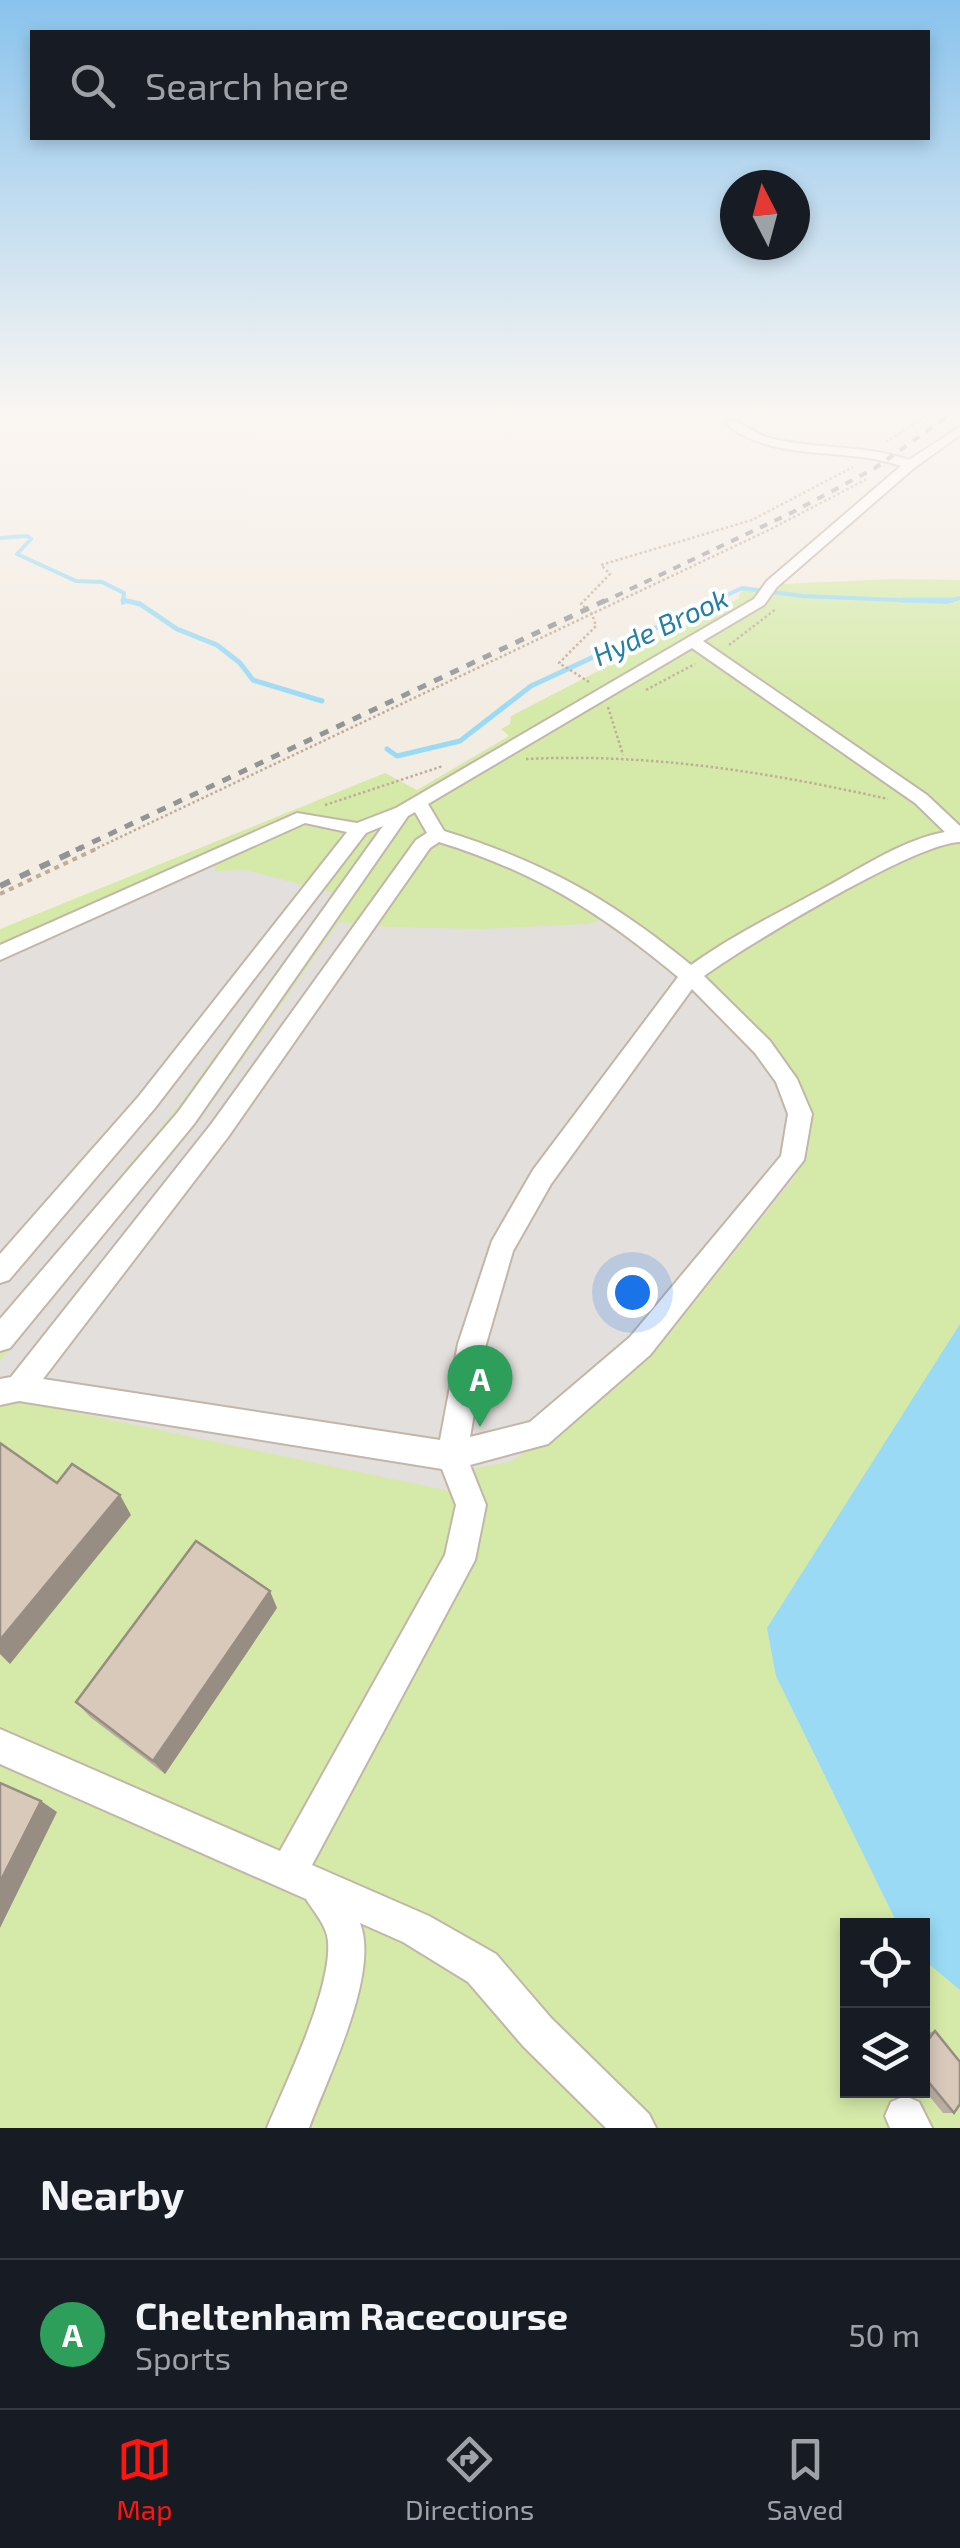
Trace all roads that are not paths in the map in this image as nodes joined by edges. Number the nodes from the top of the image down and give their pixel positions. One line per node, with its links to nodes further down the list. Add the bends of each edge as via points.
1 (855, 510): 2 (lane, via 766,592)
2 (692, 642): 3 (lane); 6 (lane, via 930,808)
3 (410, 807): 4 (lane); 5 (lane); 10 (lane, via 186,1118)
4 (358, 828): 7 (lane, via 304,817); 9 (lane, via 146,1102)
5 (437, 836): 8 (lane, via 560,883); 11 (lane, via 423,844 220,1130)
6 (959, 836): 8 (lane, via 894,858)
7 (0, 954)
8 (690, 976): 12 (lane, via 542,1176 501,1249 472,1344); 12 (lane, via 768,1051 786,1080 800,1110 792,1160 640,1346 587,1394 538,1434)
9 (0, 1272)
10 (0, 1339)
11 (9, 1390): 12 (lane)
12 (452, 1456): 14 (lane, via 471,1505 459,1560)
13 (0, 1746): 14 (lane)
14 (304, 1881): 15 (lane, via 336,1913 347,1943 342,1976); 16 (lane, via 416,1929 482,1968)
15 (288, 2128)
16 (634, 2128)

